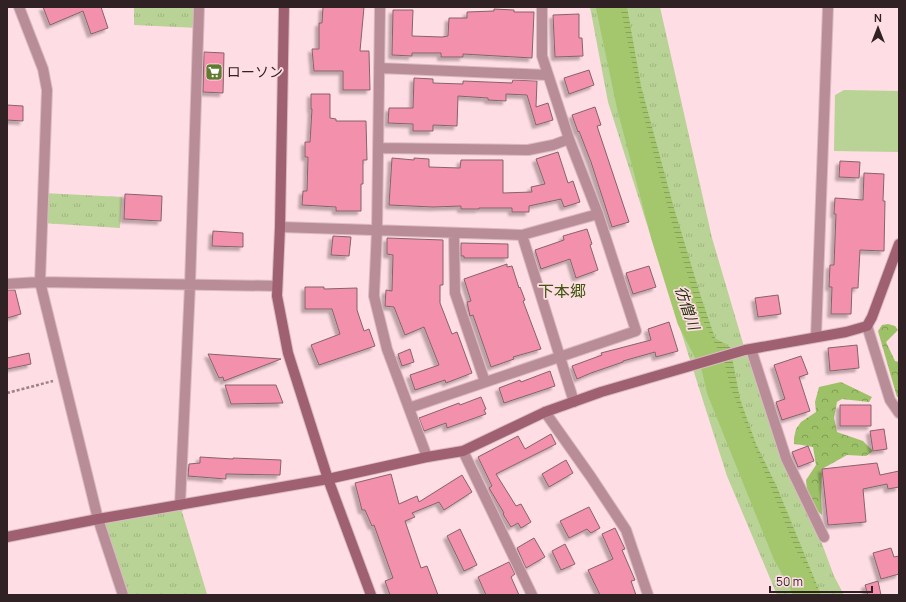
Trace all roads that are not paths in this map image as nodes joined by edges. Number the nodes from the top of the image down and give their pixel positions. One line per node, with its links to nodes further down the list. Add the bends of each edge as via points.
1 (19, 7): 17 (street, via 43,69 47,90)
2 (199, 7): 19 (street)
3 (284, 7): 12 (street)
4 (380, 7): 7 (street)
5 (542, 7): 8 (street, via 542,56)
6 (828, 7): 22 (street)
7 (379, 68): 8 (street); 10 (street)
8 (548, 75): 9 (street)
9 (570, 139): 10 (street, via 528,150); 11 (street)
10 (378, 148): 13 (street)
11 (598, 214): 15 (street); 24 (street, via 636,331)
12 (280, 227): 13 (street); 20 (street)
13 (377, 230): 14 (street); 27 (street, via 374,296 387,349)
14 (454, 233): 15 (street); 25 (street, via 455,293)
15 (522, 235): 24 (street)
16 (899, 244): 21 (street)
17 (40, 282): 18 (street); 19 (street); 34 (street)
18 (7, 284)
19 (190, 285): 20 (street); 33 (street)
20 (277, 286): 32 (street, via 288,353)
21 (867, 326): 22 (street); 28 (street, via 890,400)
22 (816, 338): 23 (street)
23 (748, 349): 26 (street); 36 (street, via 786,458)
24 (559, 357): 25 (street); 26 (street)
25 (485, 382): 27 (street)
26 (574, 402): 29 (street)
27 (409, 408): 31 (street)
28 (898, 409)
29 (545, 412): 30 (street); 40 (street, via 626,530)
30 (463, 451): 31 (street); 39 (street)
31 (427, 457): 32 (street)
32 (328, 479): 33 (street); 38 (street)
33 (180, 505): 34 (street)
34 (98, 519): 35 (street); 37 (street)
35 (7, 537)
36 (824, 538)
37 (123, 595)
38 (371, 595)
39 (532, 595)
40 (648, 595)

